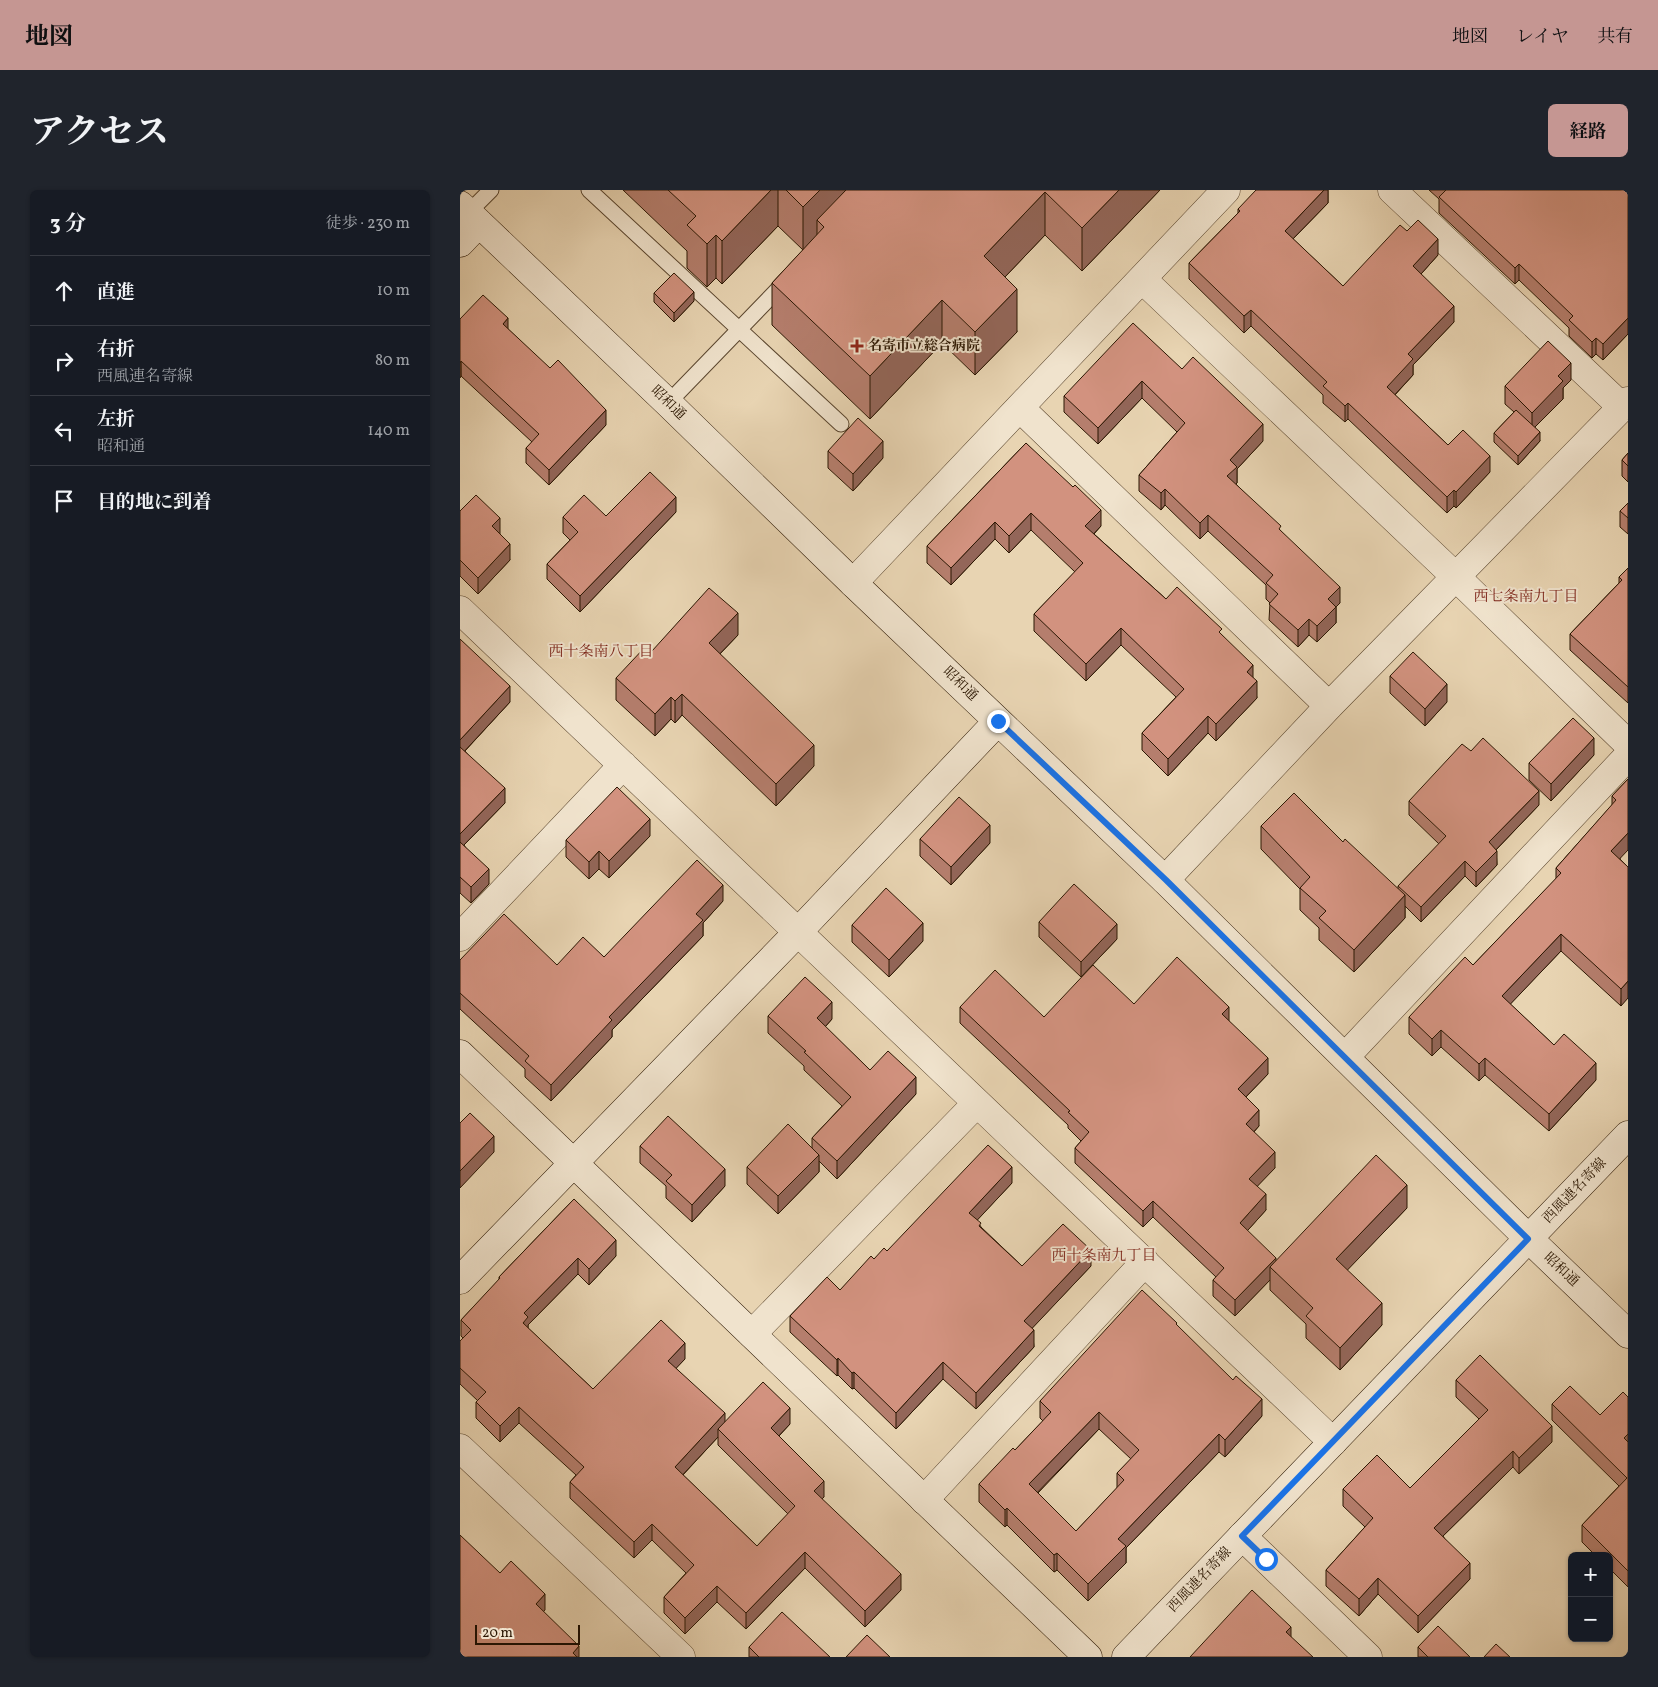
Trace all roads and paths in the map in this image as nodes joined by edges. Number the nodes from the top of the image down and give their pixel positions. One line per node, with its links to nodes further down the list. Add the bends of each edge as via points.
1 (491, 190): 5 (lane)
2 (590, 190): 9 (lane)
3 (1226, 190): 8 (street)
4 (1392, 190): 11 (street)
5 (469, 214): 6 (street); 10 (street, 昭和通)
6 (460, 243)
7 (793, 274): 9 (lane)
8 (1142, 279): 12 (street); 14 (street)
9 (738, 330): 10 (lane); 13 (lane)
10 (668, 403): 15 (street, 昭和通)
11 (1625, 404): 14 (street)
12 (1020, 408): 15 (street); 17 (street)
13 (841, 424)
14 (1456, 577): 17 (street); 19 (street)
15 (853, 583): 18 (street, 昭和通)
16 (462, 614): 21 (street)
17 (1329, 706): 22 (street)
18 (998, 721): 22 (street, 昭和通); 23 (street)
19 (1628, 744)
20 (1628, 756): 26 (street)
21 (623, 764): 23 (street); 24 (street)
22 (1166, 880): 26 (street, 昭和通)
23 (798, 932): 27 (street); 29 (street)
24 (460, 937)
25 (460, 1054): 29 (street)
26 (1345, 1057): 30 (street, 昭和通)
27 (977, 1102): 31 (street); 33 (street)
28 (1628, 1135): 30 (street, 西風連名寄線)
29 (574, 1163): 32 (street); 33 (street)
30 (1528, 1239): 34 (street, 昭和通); 35 (street, 西風連名寄線)
31 (1145, 1262): 35 (street); 37 (street)
32 (460, 1280)
33 (752, 1334): 37 (street)
34 (1628, 1334)
35 (1334, 1442): 38 (street, 西風連名寄線)
36 (460, 1448): 39 (street)
37 (924, 1500): 40 (street)
38 (1242, 1536): 41 (street, 西風連名寄線); 42 (street)
39 (681, 1657)
40 (1088, 1657)
41 (1126, 1657)
42 (1368, 1657)

